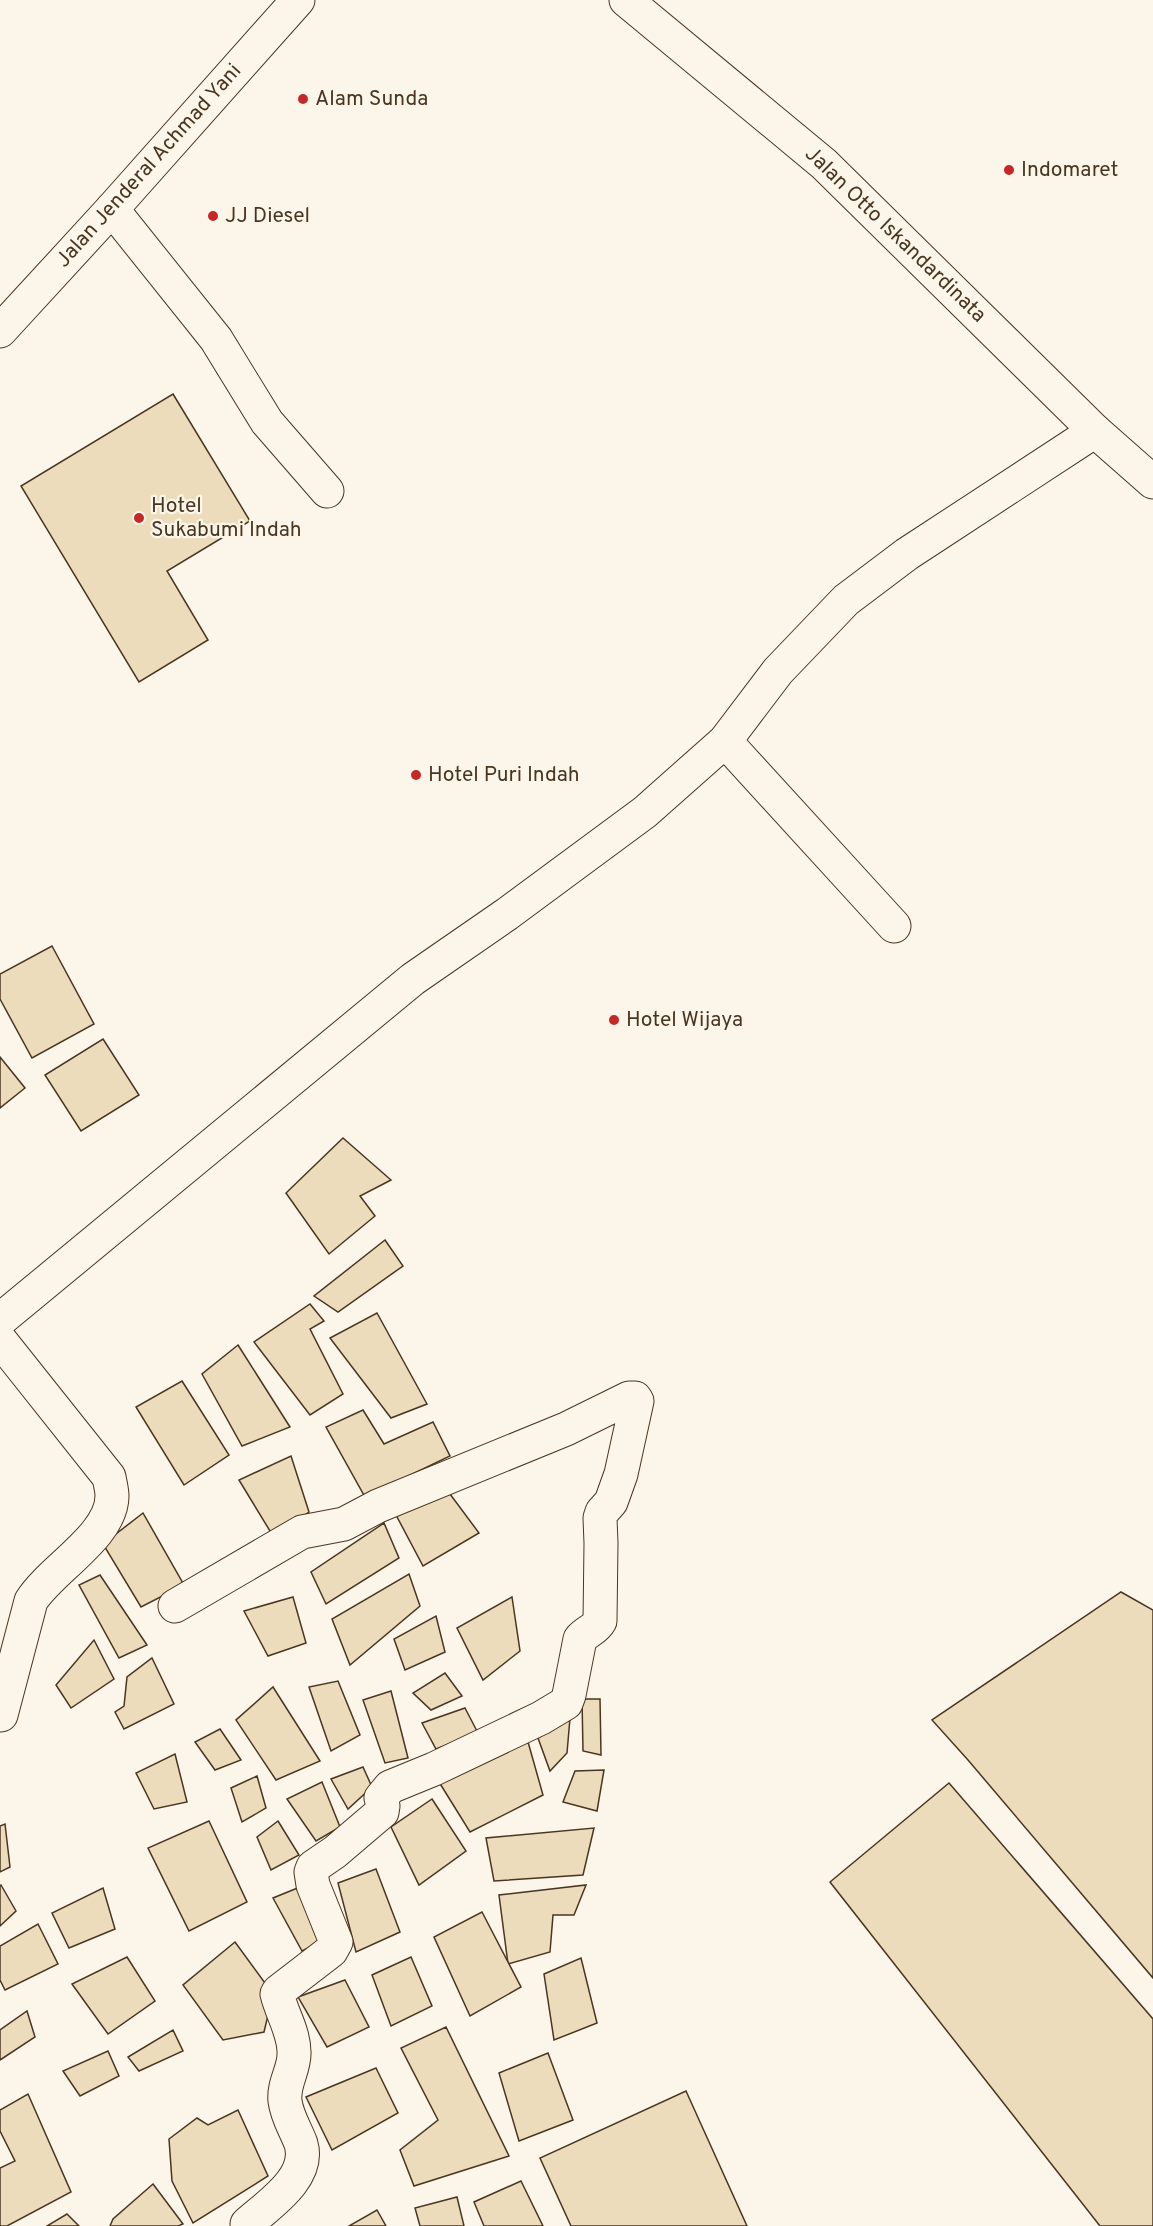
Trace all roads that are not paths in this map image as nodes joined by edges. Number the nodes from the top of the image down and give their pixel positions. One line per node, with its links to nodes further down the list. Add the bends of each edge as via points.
1 (298, 0): 3 (street, Jalan Jenderal Achmad Yani)
2 (626, 0): 5 (street, Jalan Otto Iskandardinata, via 824,164)
3 (112, 209): 4 (street, Jalan Jenderal Achmad Yani); 7 (street, via 216,339 267,422)
4 (0, 331)
5 (1095, 431): 6 (street, Jalan Otto Iskandardinata); 8 (street, via 907,554 846,600 778,671)
6 (1153, 482)
7 (327, 492)
8 (724, 741): 9 (street); 10 (street, via 645,812 413,979)
9 (894, 926)
10 (0, 1320)
11 (0, 1340): 13 (street, via 109,1477 112,1496 107,1518 97,1532 31,1601)
12 (175, 1606): 14 (street, via 302,1532 344,1524 378,1506 566,1429 628,1398 637,1401 621,1474 611,1502 600,1518 600,1621 580,1639 566,1703 435,1769 390,1787 381,1798 381,1812 313,1867 313,1885 336,1942 331,1951 277,1994 294,2042 295,2055 284,2099 302,2146 301,2167 286,2189)
13 (1, 1715)
14 (246, 2225)

